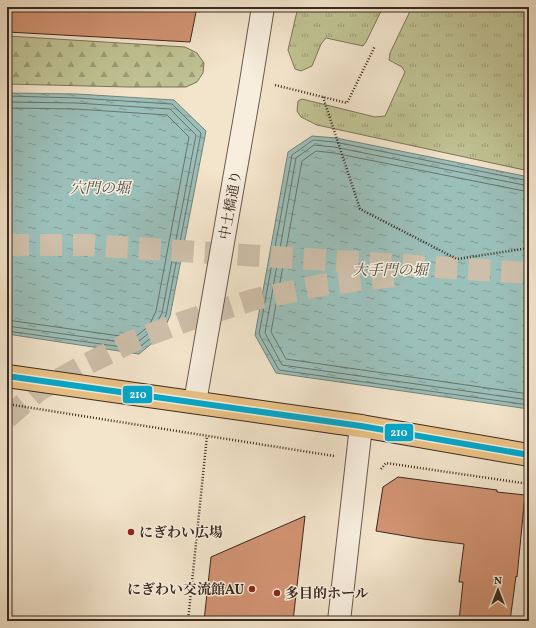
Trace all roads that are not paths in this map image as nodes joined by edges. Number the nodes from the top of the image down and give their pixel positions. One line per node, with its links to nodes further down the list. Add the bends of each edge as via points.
1 (263, 7): 3 (street, 中土橋通り)
2 (7, 376): 3 (main road)
3 (195, 402): 4 (main road)
4 (361, 426): 5 (main road); 6 (street)
5 (529, 455)
6 (339, 621)

